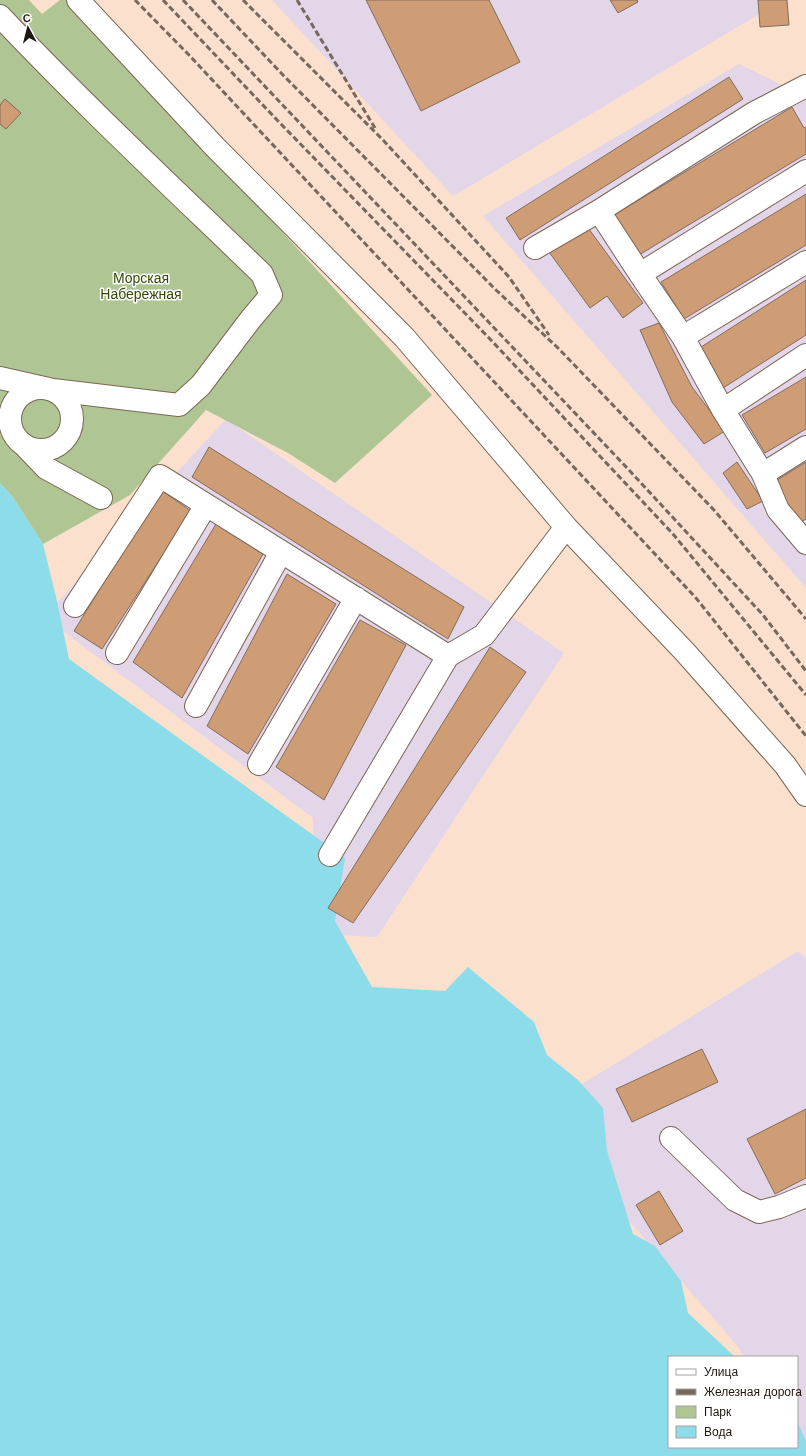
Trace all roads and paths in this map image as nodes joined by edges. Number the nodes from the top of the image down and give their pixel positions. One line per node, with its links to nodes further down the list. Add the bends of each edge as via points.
1 (78, 0): 21 (street, via 215,147 404,337)
2 (0, 16): 3 (street)
3 (7, 34): 13 (street, via 262,274 271,295 201,385 179,405)
4 (806, 86): 6 (street, via 754,113)
5 (806, 171): 9 (street)
6 (599, 211): 7 (street); 9 (street)
7 (535, 248)
8 (806, 262): 10 (street)
9 (640, 274): 10 (street)
10 (683, 337): 14 (street)
11 (806, 355): 14 (street)
12 (0, 378): 13 (street)
13 (53, 390): 16 (street, via 42,387 31,389 14,402 10,417 11,427); 16 (street, via 69,404 72,415 69,434 52,448 31,449)
14 (723, 410): 18 (street)
15 (0, 423): 16 (street)
16 (24, 445): 19 (street, via 46,468)
17 (806, 447): 18 (street)
18 (763, 474): 22 (street, via 778,510)
19 (101, 498)
20 (206, 505): 23 (street); 25 (street, via 160,476); 26 (street)
21 (566, 527): 27 (street, via 484,635); 30 (street, via 685,652 785,765)
22 (806, 543)
23 (281, 552): 24 (street); 28 (street)
24 (356, 598): 27 (street); 29 (street)
25 (75, 606)
26 (117, 653)
27 (448, 656): 31 (street)
28 (196, 706)
29 (260, 764)
30 (806, 795)
31 (330, 855)
32 (671, 1138): 33 (street, via 735,1200 759,1212)
33 (806, 1196)

